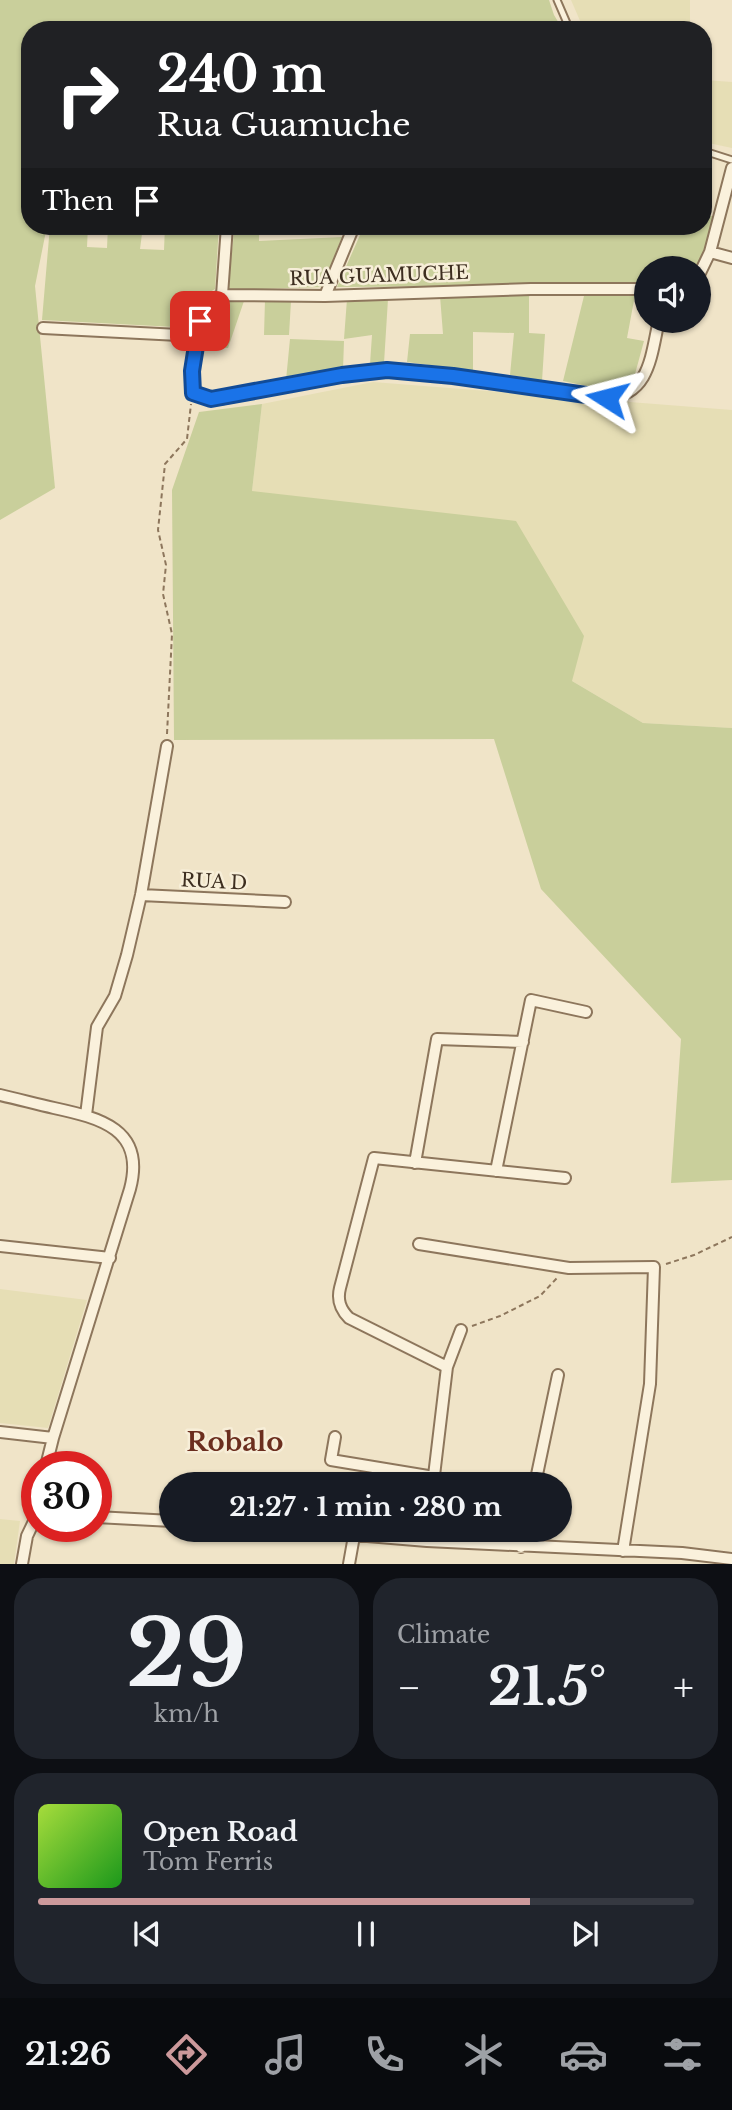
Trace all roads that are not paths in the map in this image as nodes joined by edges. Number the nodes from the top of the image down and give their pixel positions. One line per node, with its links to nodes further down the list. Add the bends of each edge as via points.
1 (557, 0): 2 (lane)
2 (565, 21)
3 (712, 154): 4 (lane)
4 (732, 160)
5 (732, 168): 8 (street)
6 (226, 235): 12 (street)
7 (350, 235): 13 (street)
8 (710, 252): 9 (street); 10 (street)
9 (708, 256)
10 (732, 258)
11 (634, 289): 13 (street, RUA GUAMUCHE)
12 (222, 296): 13 (street, RUA GUAMUCHE); 16 (street, via 204,306)
13 (325, 296)
14 (43, 328): 16 (street)
15 (655, 333): 16 (street, via 643,378 616,398 387,370 211,399 193,393)
16 (198, 336)
17 (167, 746): 18 (street)
18 (141, 895): 19 (street, RUA D); 23 (street, via 115,996 97,1027)
19 (285, 902)
20 (586, 1012): 21 (street, via 531,1000)
21 (523, 1042): 24 (street, via 437,1039); 25 (street)
22 (0, 1095): 23 (street)
23 (86, 1115): 29 (street, via 114,1128 132,1157 134,1177)
24 (415, 1163): 25 (street); 31 (street, via 374,1158 339,1301 349,1318)
25 (496, 1171): 26 (street)
26 (565, 1178)
27 (419, 1244): 47 (street, via 566,1267 654,1267 650,1384)
28 (0, 1246): 29 (street)
29 (110, 1258): 35 (street)
30 (461, 1330): 31 (street)
31 (447, 1367): 38 (street)
32 (558, 1375): 39 (street)
33 (0, 1432): 35 (street)
34 (335, 1437): 37 (street, via 331,1460)
35 (53, 1438): 36 (street)
36 (50, 1451)
37 (393, 1472)
38 (435, 1472)
39 (538, 1472)
40 (112, 1518): 41 (street)
41 (159, 1520)
42 (26, 1542): 49 (street)
43 (354, 1542): 50 (street)
44 (482, 1542): 46 (street)
45 (523, 1542): 46 (street)
46 (522, 1547): 47 (street)
47 (622, 1551): 48 (street)
48 (732, 1559)
49 (22, 1564)
50 (349, 1564)

